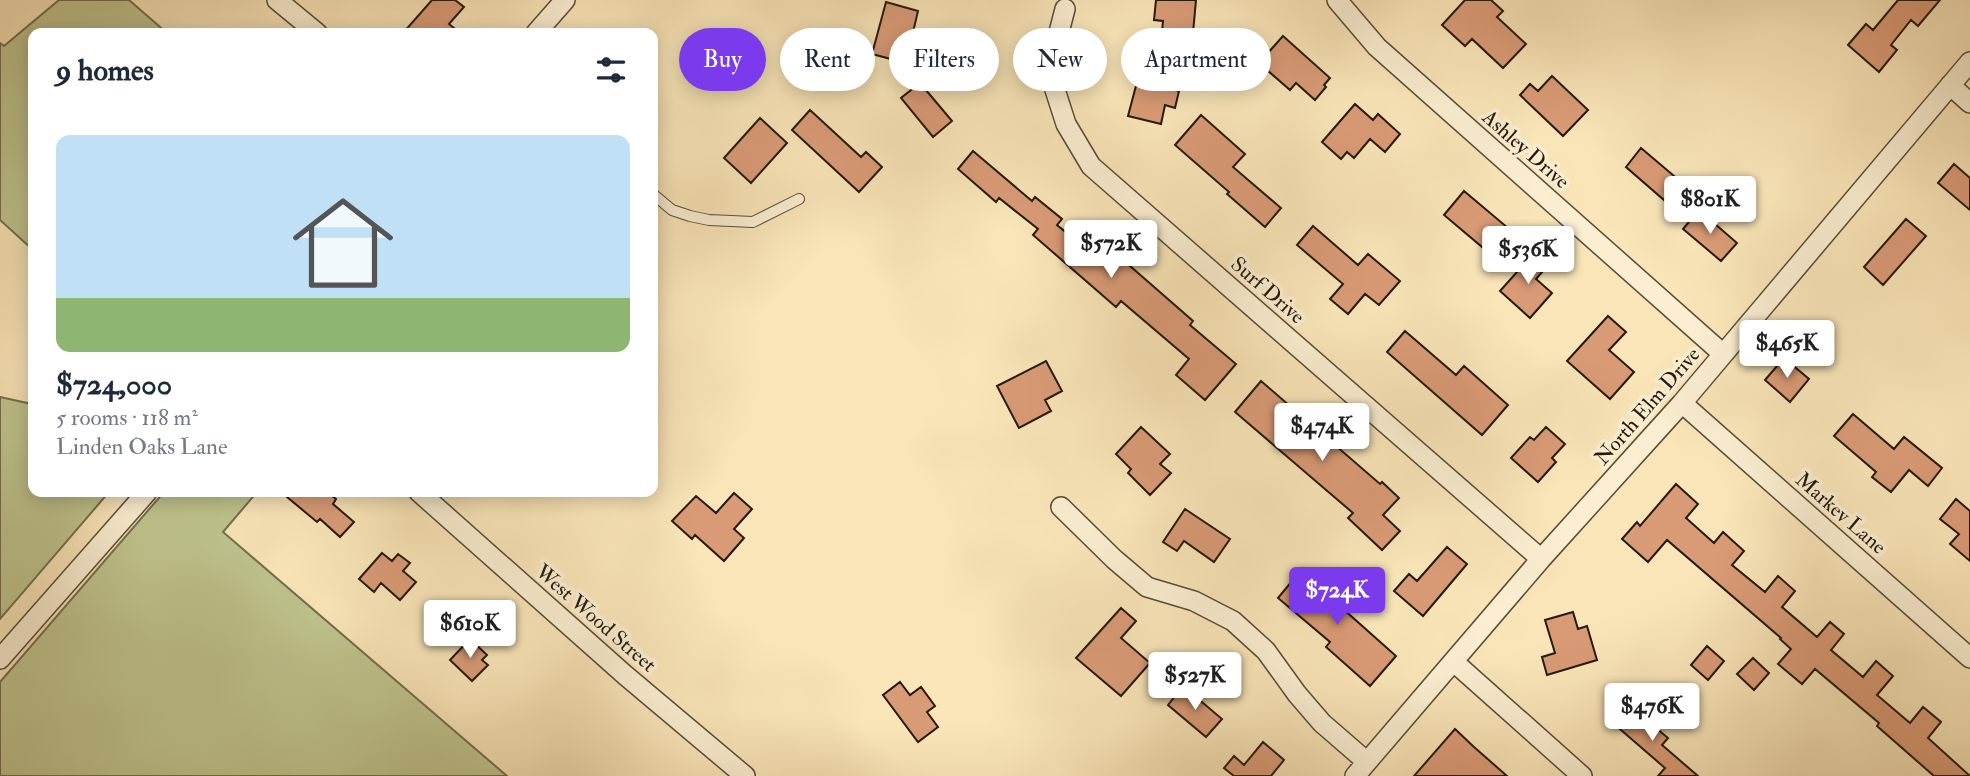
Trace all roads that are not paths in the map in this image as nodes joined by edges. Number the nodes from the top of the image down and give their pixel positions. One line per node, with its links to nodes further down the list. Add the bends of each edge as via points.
1 (277, 0): 5 (street)
2 (565, 0): 6 (street)
3 (1337, 0): 12 (street, Ashley Drive, via 1377,47)
4 (1065, 9): 17 (street, Surf Drive, via 1049,71 1066,124 1091,166)
5 (311, 28)
6 (540, 28)
7 (1970, 62): 8 (street, North Elm Drive)
8 (1950, 85): 9 (street); 12 (street, North Elm Drive)
9 (1970, 103)
10 (658, 198): 11 (lane, via 672,210 690,216 752,222)
11 (799, 199)
12 (1723, 354): 13 (street, North Elm Drive)
13 (1682, 403): 17 (street, North Elm Drive); 18 (street, Markev Lane)
14 (143, 497): 19 (street)
15 (425, 497): 22 (street, West Wood Street)
16 (1061, 507): 21 (street, via 1147,587 1194,601 1233,621 1266,651)
17 (1542, 559): 20 (street, North Elm Drive)
18 (1970, 658)
19 (0, 659)
20 (1454, 662): 21 (street, North Elm Drive); 23 (street)
21 (1361, 769)
22 (745, 776)
23 (1582, 776)

